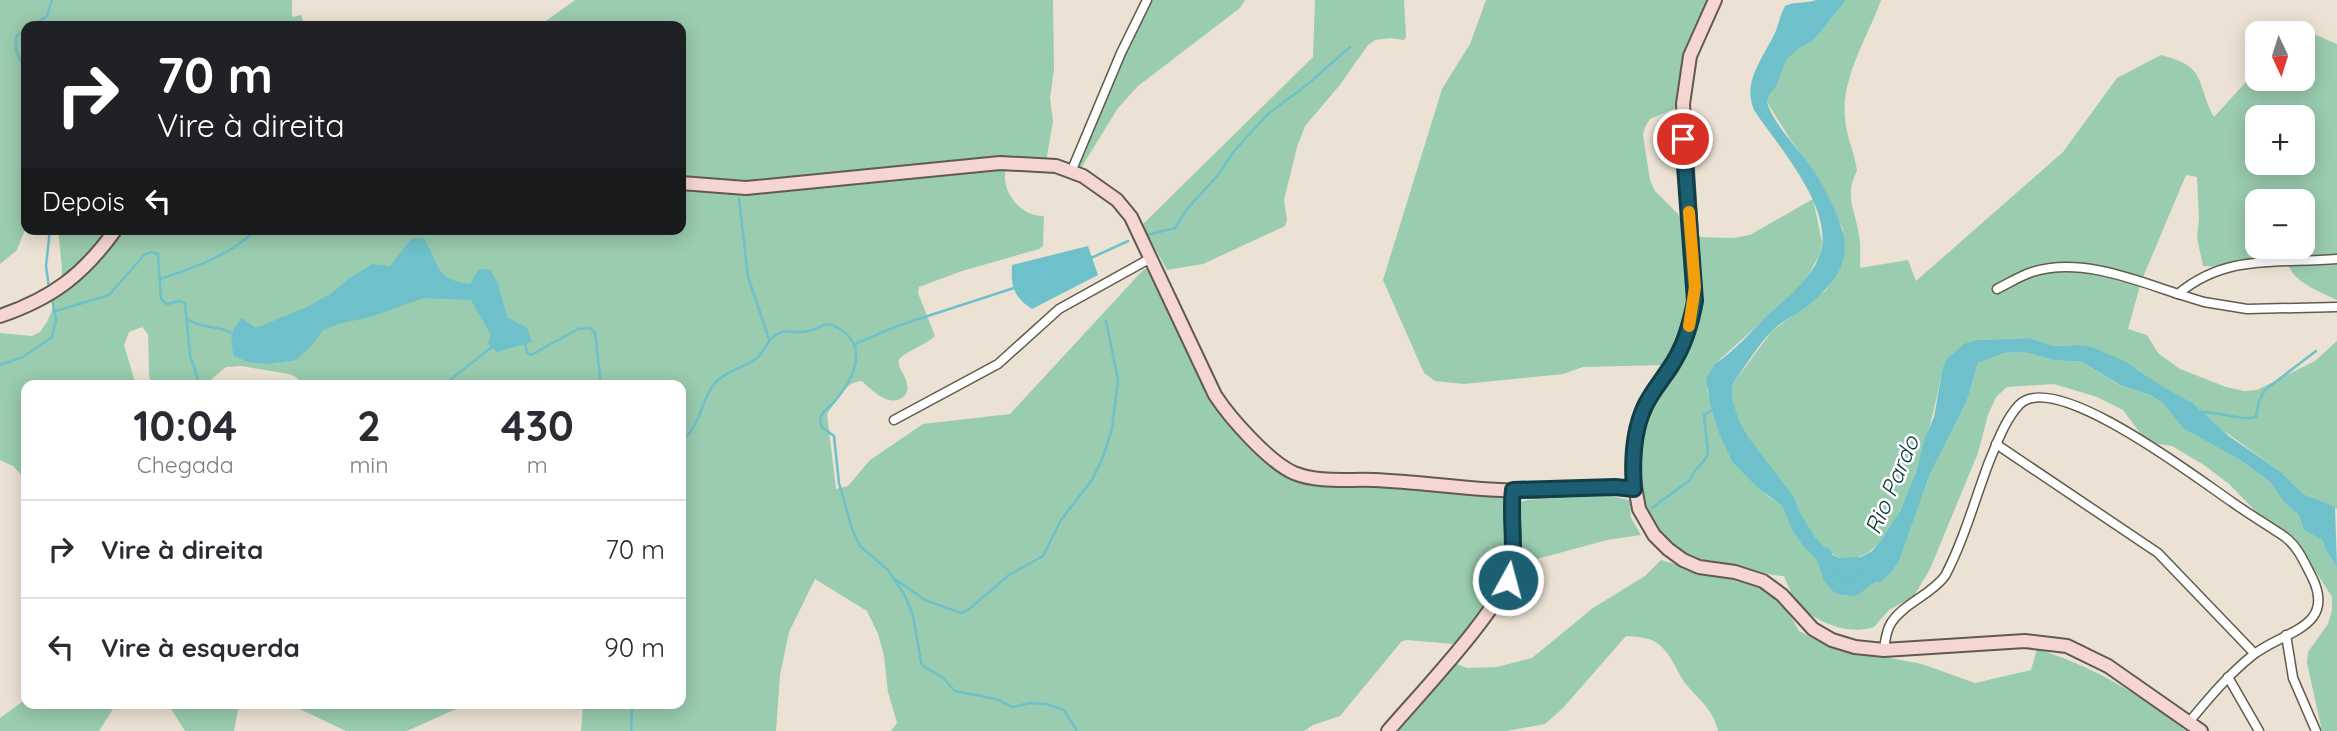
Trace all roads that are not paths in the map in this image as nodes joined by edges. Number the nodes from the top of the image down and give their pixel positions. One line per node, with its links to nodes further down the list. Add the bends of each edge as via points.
1 (1147, 0): 3 (street)
2 (1715, 0): 14 (main road, via 1690,57 1683,104 1693,309 1680,351 1640,419)
3 (1071, 172): 4 (main road, via 1056,166 980,164 746,188); 6 (main road, via 1117,200)
4 (686, 183)
5 (111, 235): 11 (main road, via 87,267 50,293)
6 (1151, 258): 12 (street, via 1059,309 998,364); 15 (main road, via 1220,403 1265,451 1291,471 1318,479)
7 (2337, 259): 9 (street, via 2229,266 2193,281)
8 (1997, 289): 9 (street, via 2031,273 2073,268 2100,271)
9 (2178, 294): 10 (street, via 2248,309)
10 (2337, 307)
11 (0, 316)
12 (894, 420)
13 (1996, 444): 16 (street, via 2020,404 2041,397 2082,408 2160,451 2300,552 2318,589 2319,606 2311,620); 17 (street, via 1945,576 1894,620); 18 (street, via 2168,561)
14 (1634, 489): 15 (main road); 17 (main road, via 1643,518 1675,555 1699,567 1763,581 1822,634 1844,644)
15 (1513, 490): 21 (main road, via 1513,563 1508,580 1481,621)
16 (2286, 635): 18 (street); 24 (street, via 2293,678)
17 (1884, 650): 20 (main road, via 2025,641 2067,646 2094,657)
18 (2255, 653): 19 (street)
19 (2228, 677): 20 (street); 23 (street)
20 (2189, 722): 22 (main road)
21 (1388, 731)
22 (2201, 731)
23 (2259, 731)
24 (2316, 731)

